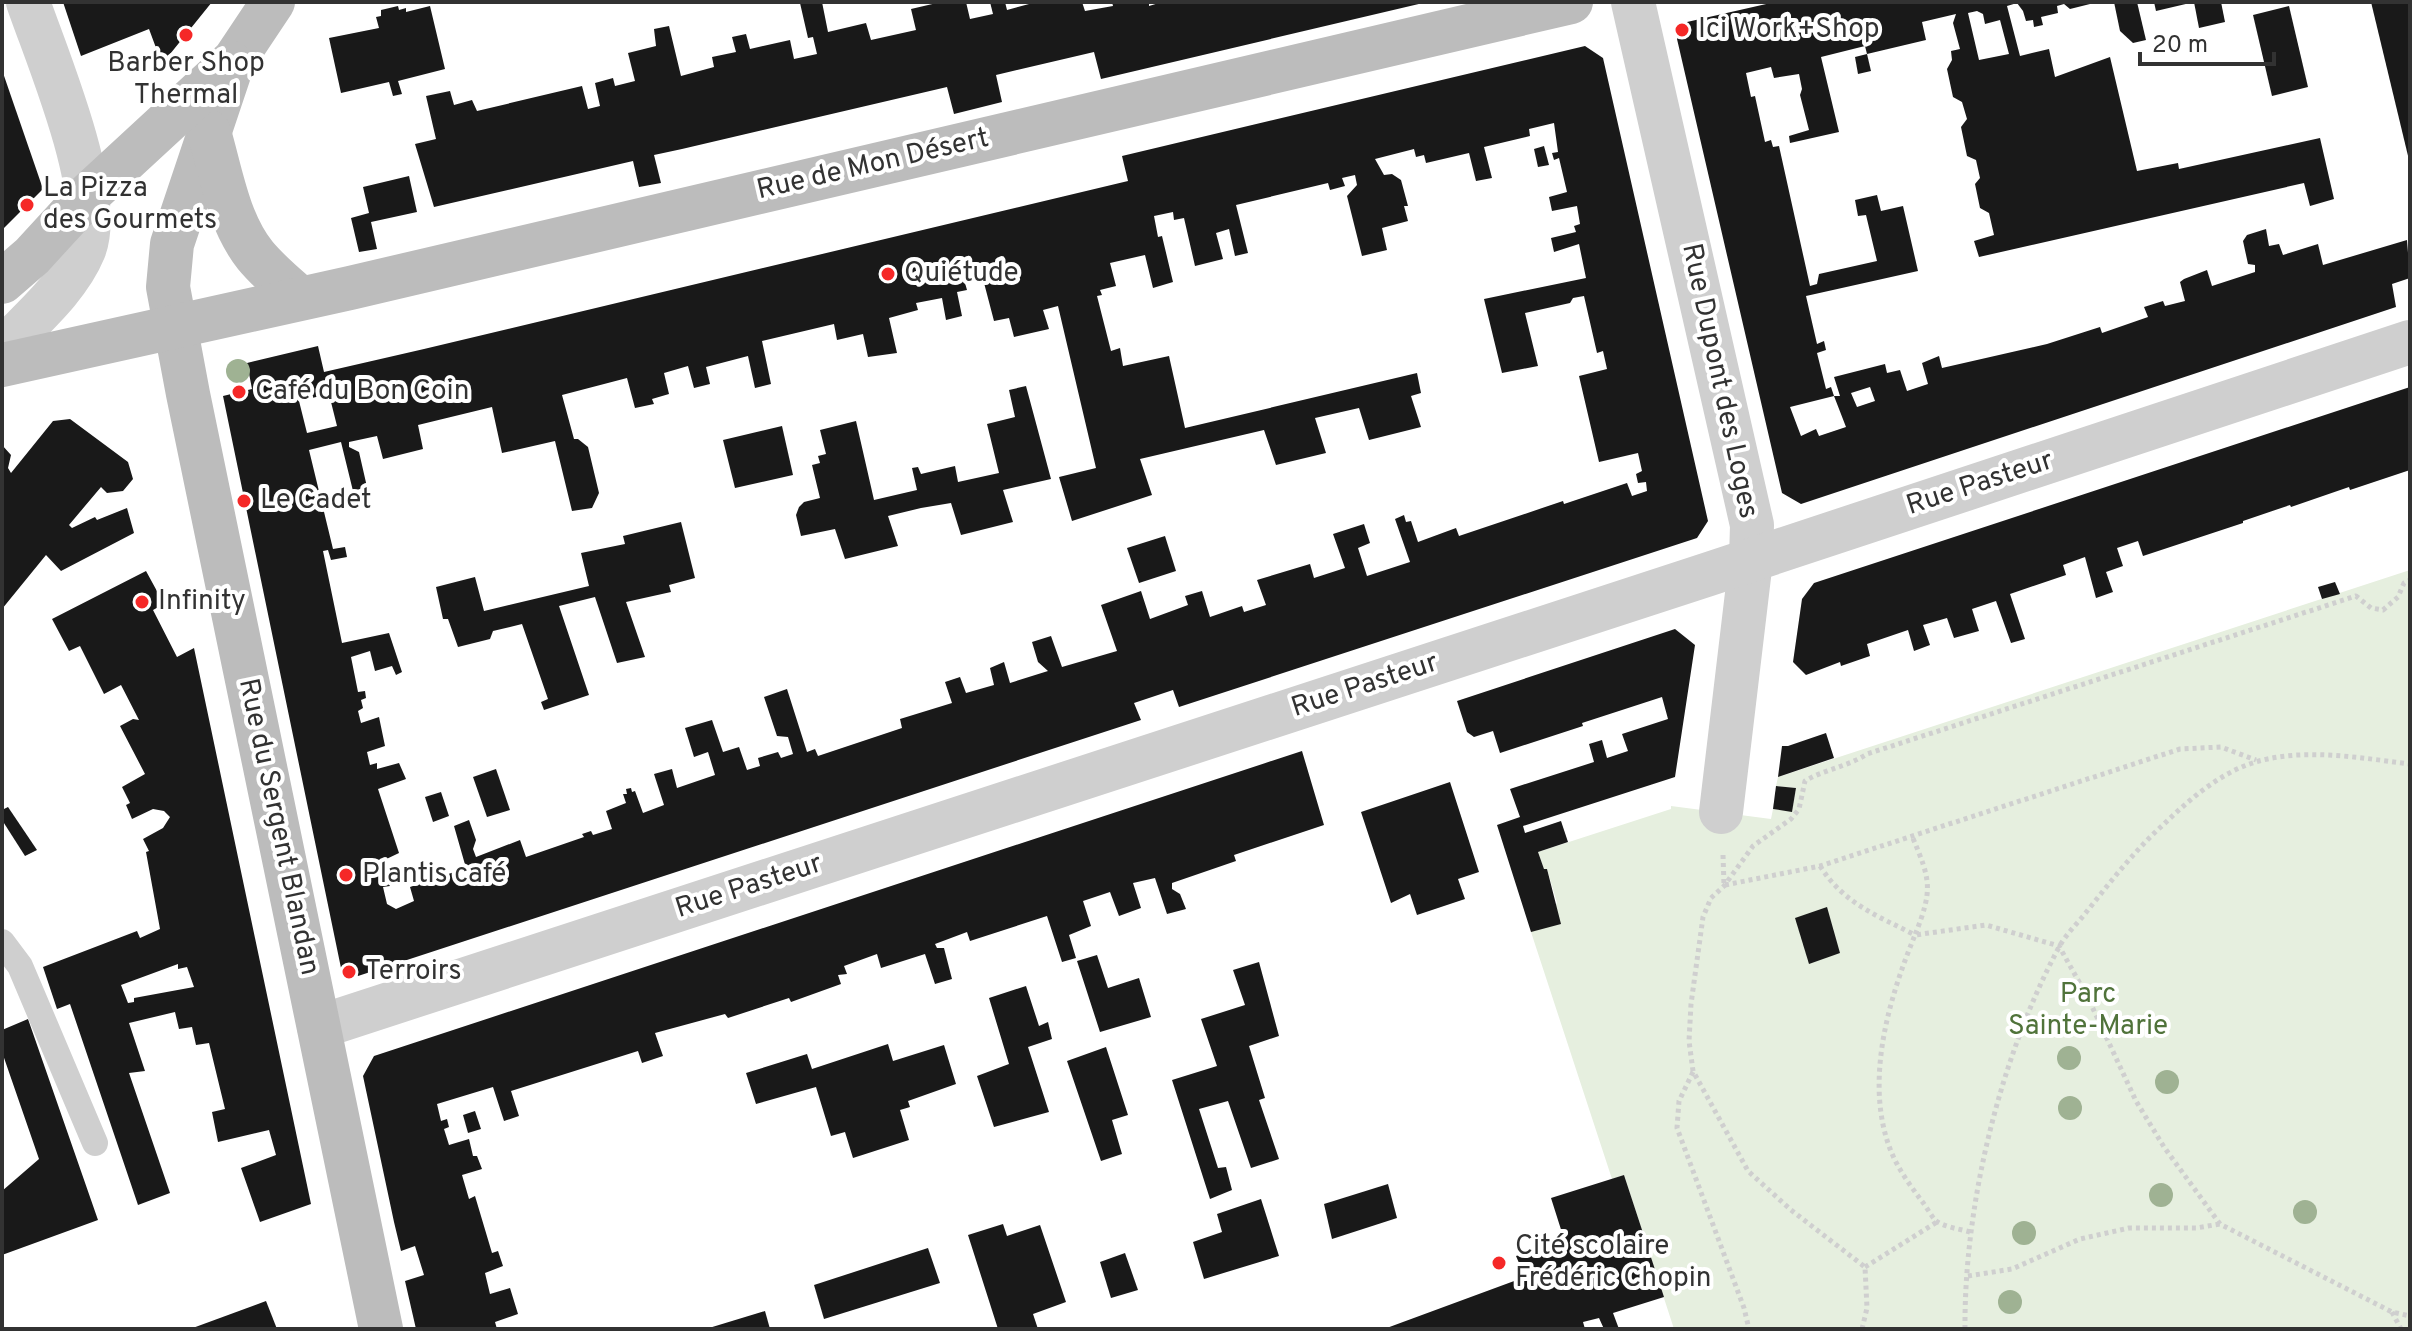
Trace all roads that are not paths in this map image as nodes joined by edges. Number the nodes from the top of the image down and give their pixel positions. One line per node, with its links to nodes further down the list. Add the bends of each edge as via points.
1 (28, 2): 7 (street, via 79,152)
2 (273, 2): 5 (main road)
3 (1571, 2): 9 (main road, Rue de Mon Désert)
4 (1633, 2): 14 (street, Rue Dupont des Loges, via 1752,525)
5 (233, 62): 6 (main road, Rue du Sergent Blandan); 7 (main road)
6 (209, 132): 9 (main road, via 241,233 257,258); 10 (main road, Rue du Sergent Blandan, via 172,244 168,287)
7 (88, 195): 8 (main road); 12 (street, via 85,248 75,267)
8 (2, 282)
9 (300, 298): 10 (main road, Rue de Mon Désert)
10 (174, 325): 13 (main road, Rue de Mon Désert); 17 (main road, Rue du Sergent Blandan)
11 (2410, 342): 14 (street, Rue Pasteur)
12 (2, 350)
13 (2, 365)
14 (1751, 560): 15 (street, Rue Dupont des Loges); 17 (street, Rue Pasteur)
15 (1721, 812)
16 (2, 942): 18 (lane, via 20,966)
17 (319, 1027): 19 (main road, Rue du Sergent Blandan)
18 (95, 1143)
19 (381, 1329)

